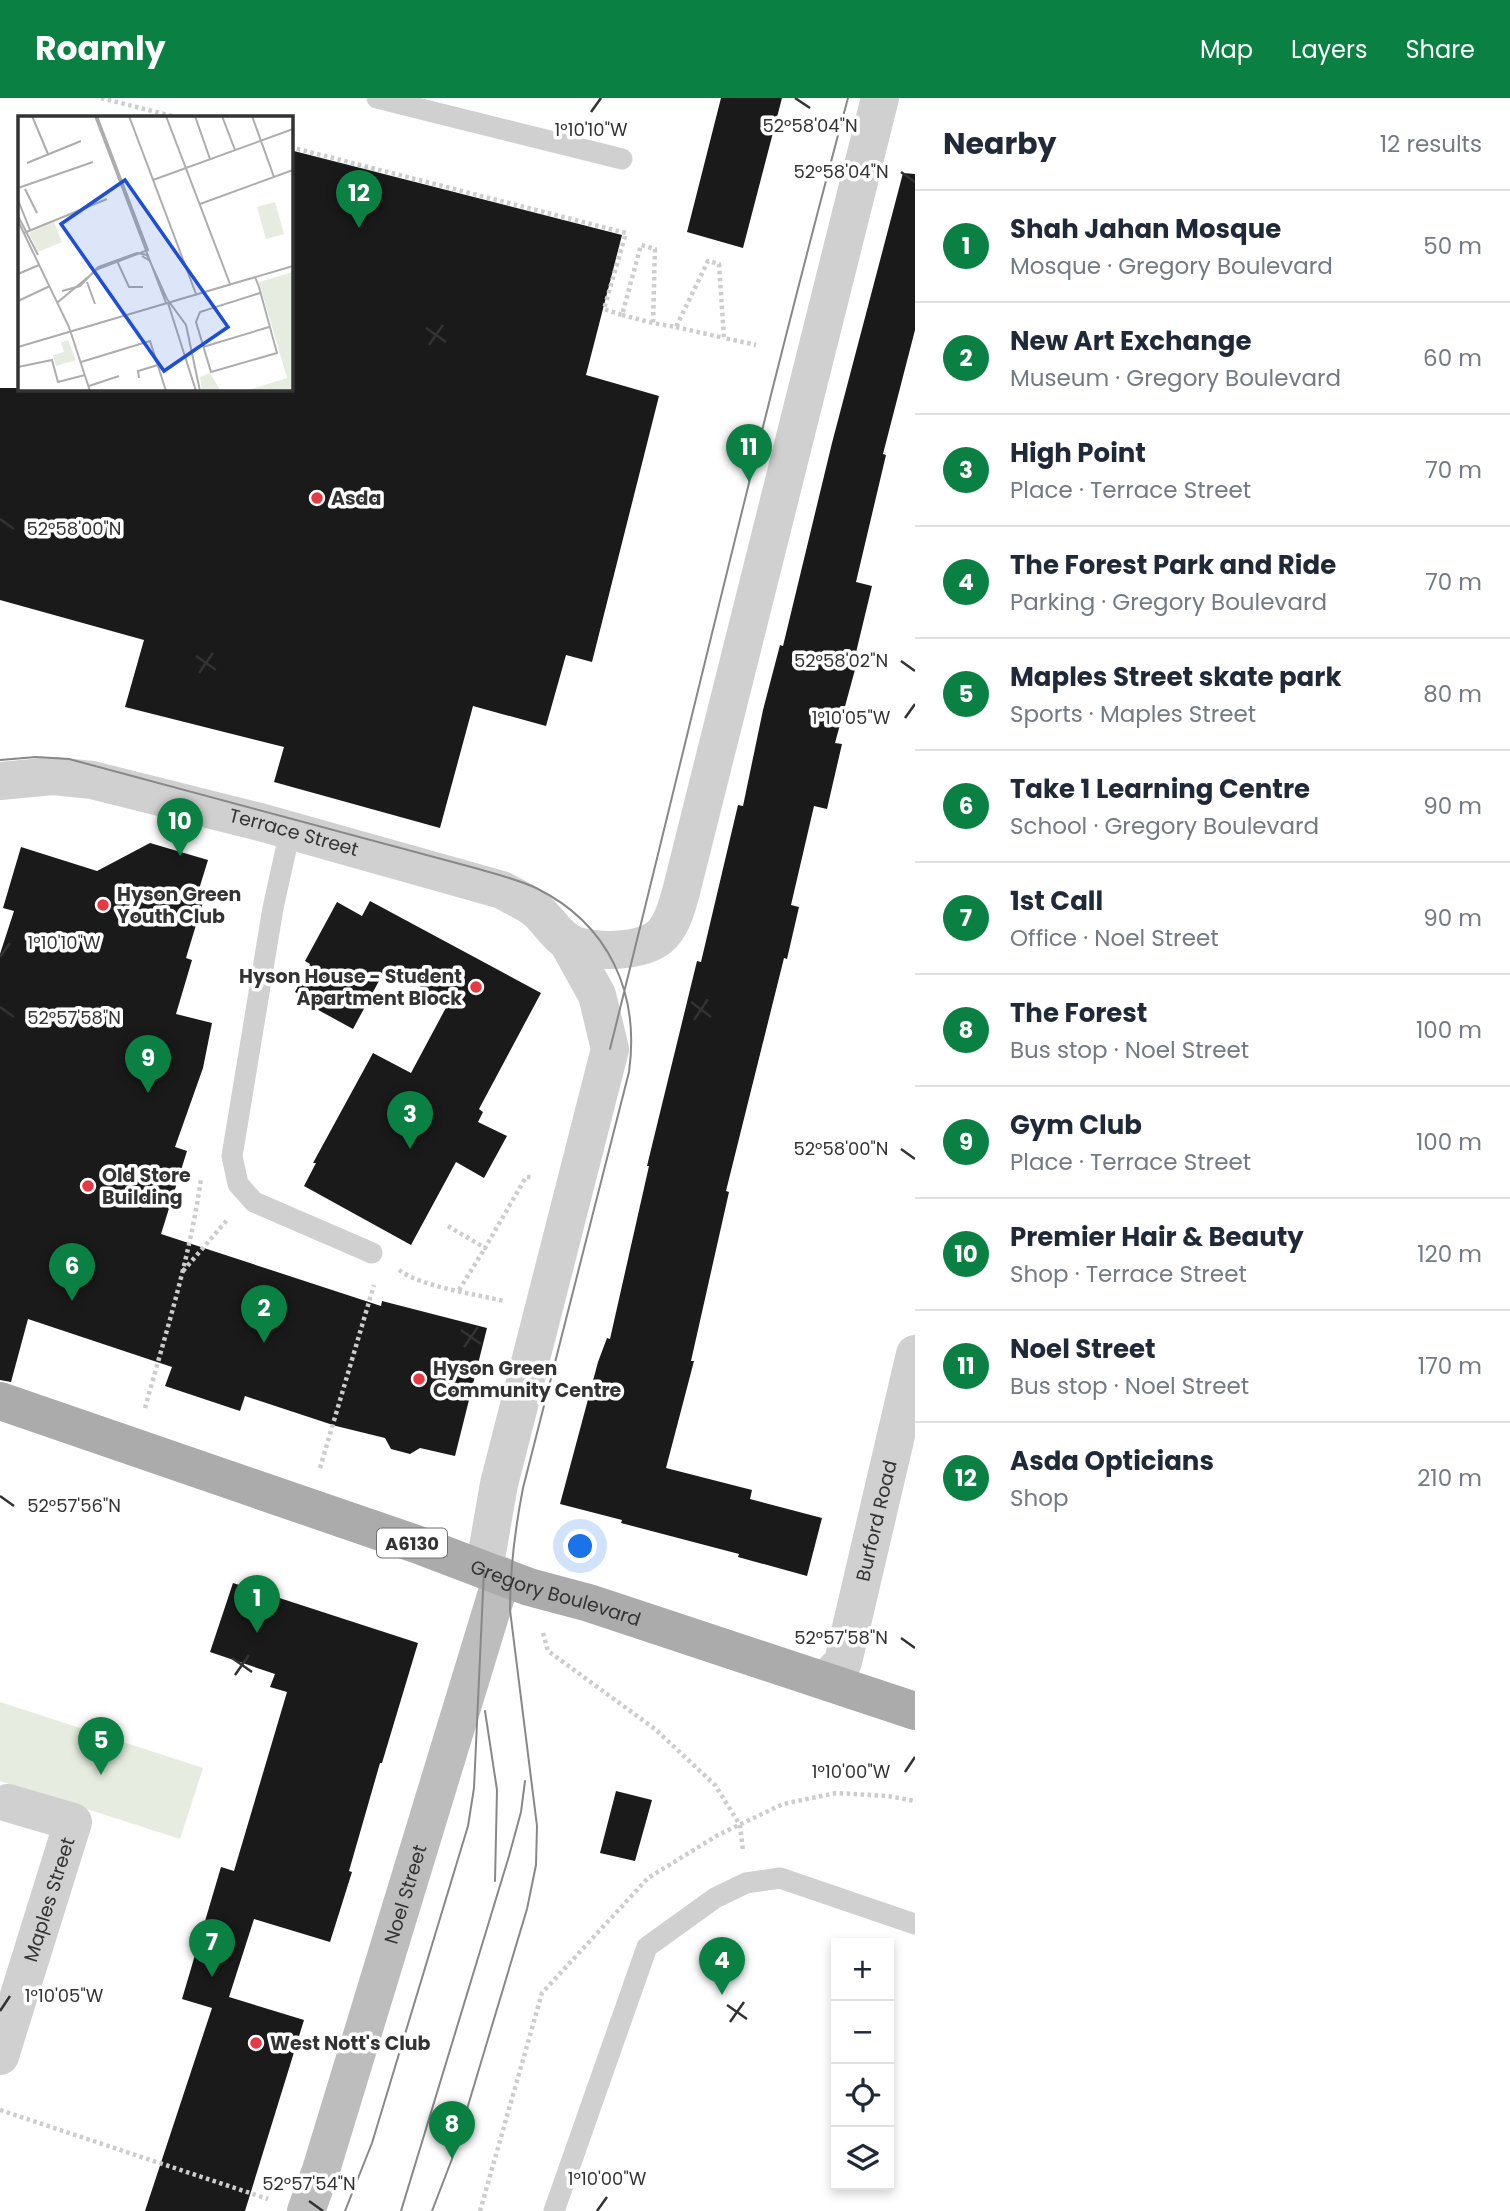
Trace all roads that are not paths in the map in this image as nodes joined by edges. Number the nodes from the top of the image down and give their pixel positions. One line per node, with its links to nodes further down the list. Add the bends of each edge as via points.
1 (377, 98): 3 (lane)
2 (880, 98): 6 (street, via 678,903 664,934 637,946 619,951)
3 (622, 159)
4 (0, 781): 5 (street, Terrace Street, via 53,776 92,780)
5 (290, 831): 6 (street, Terrace Street, via 502,890 535,909); 7 (lane, via 232,1156 238,1184 254,1202)
6 (567, 941): 10 (street, Terrace Street, via 597,995 610,1049 499,1484)
7 (372, 1253)
8 (915, 1354): 11 (street, Burford Road, via 843,1662)
9 (0, 1401): 10 (main road, Gregory Boulevard / A6130)
10 (505, 1578): 11 (main road, Gregory Boulevard / A6130); 16 (street, Noel Street, via 325,2157)
11 (826, 1680): 12 (main road, Gregory Boulevard / A6130)
12 (915, 1711)
13 (4, 1802): 15 (street, Maples Street, via 73,1822)
14 (915, 1924): 17 (lane, via 780,1878 746,1884 715,1898 647,1947)
15 (0, 2056)
16 (292, 2207)
17 (554, 2211)

